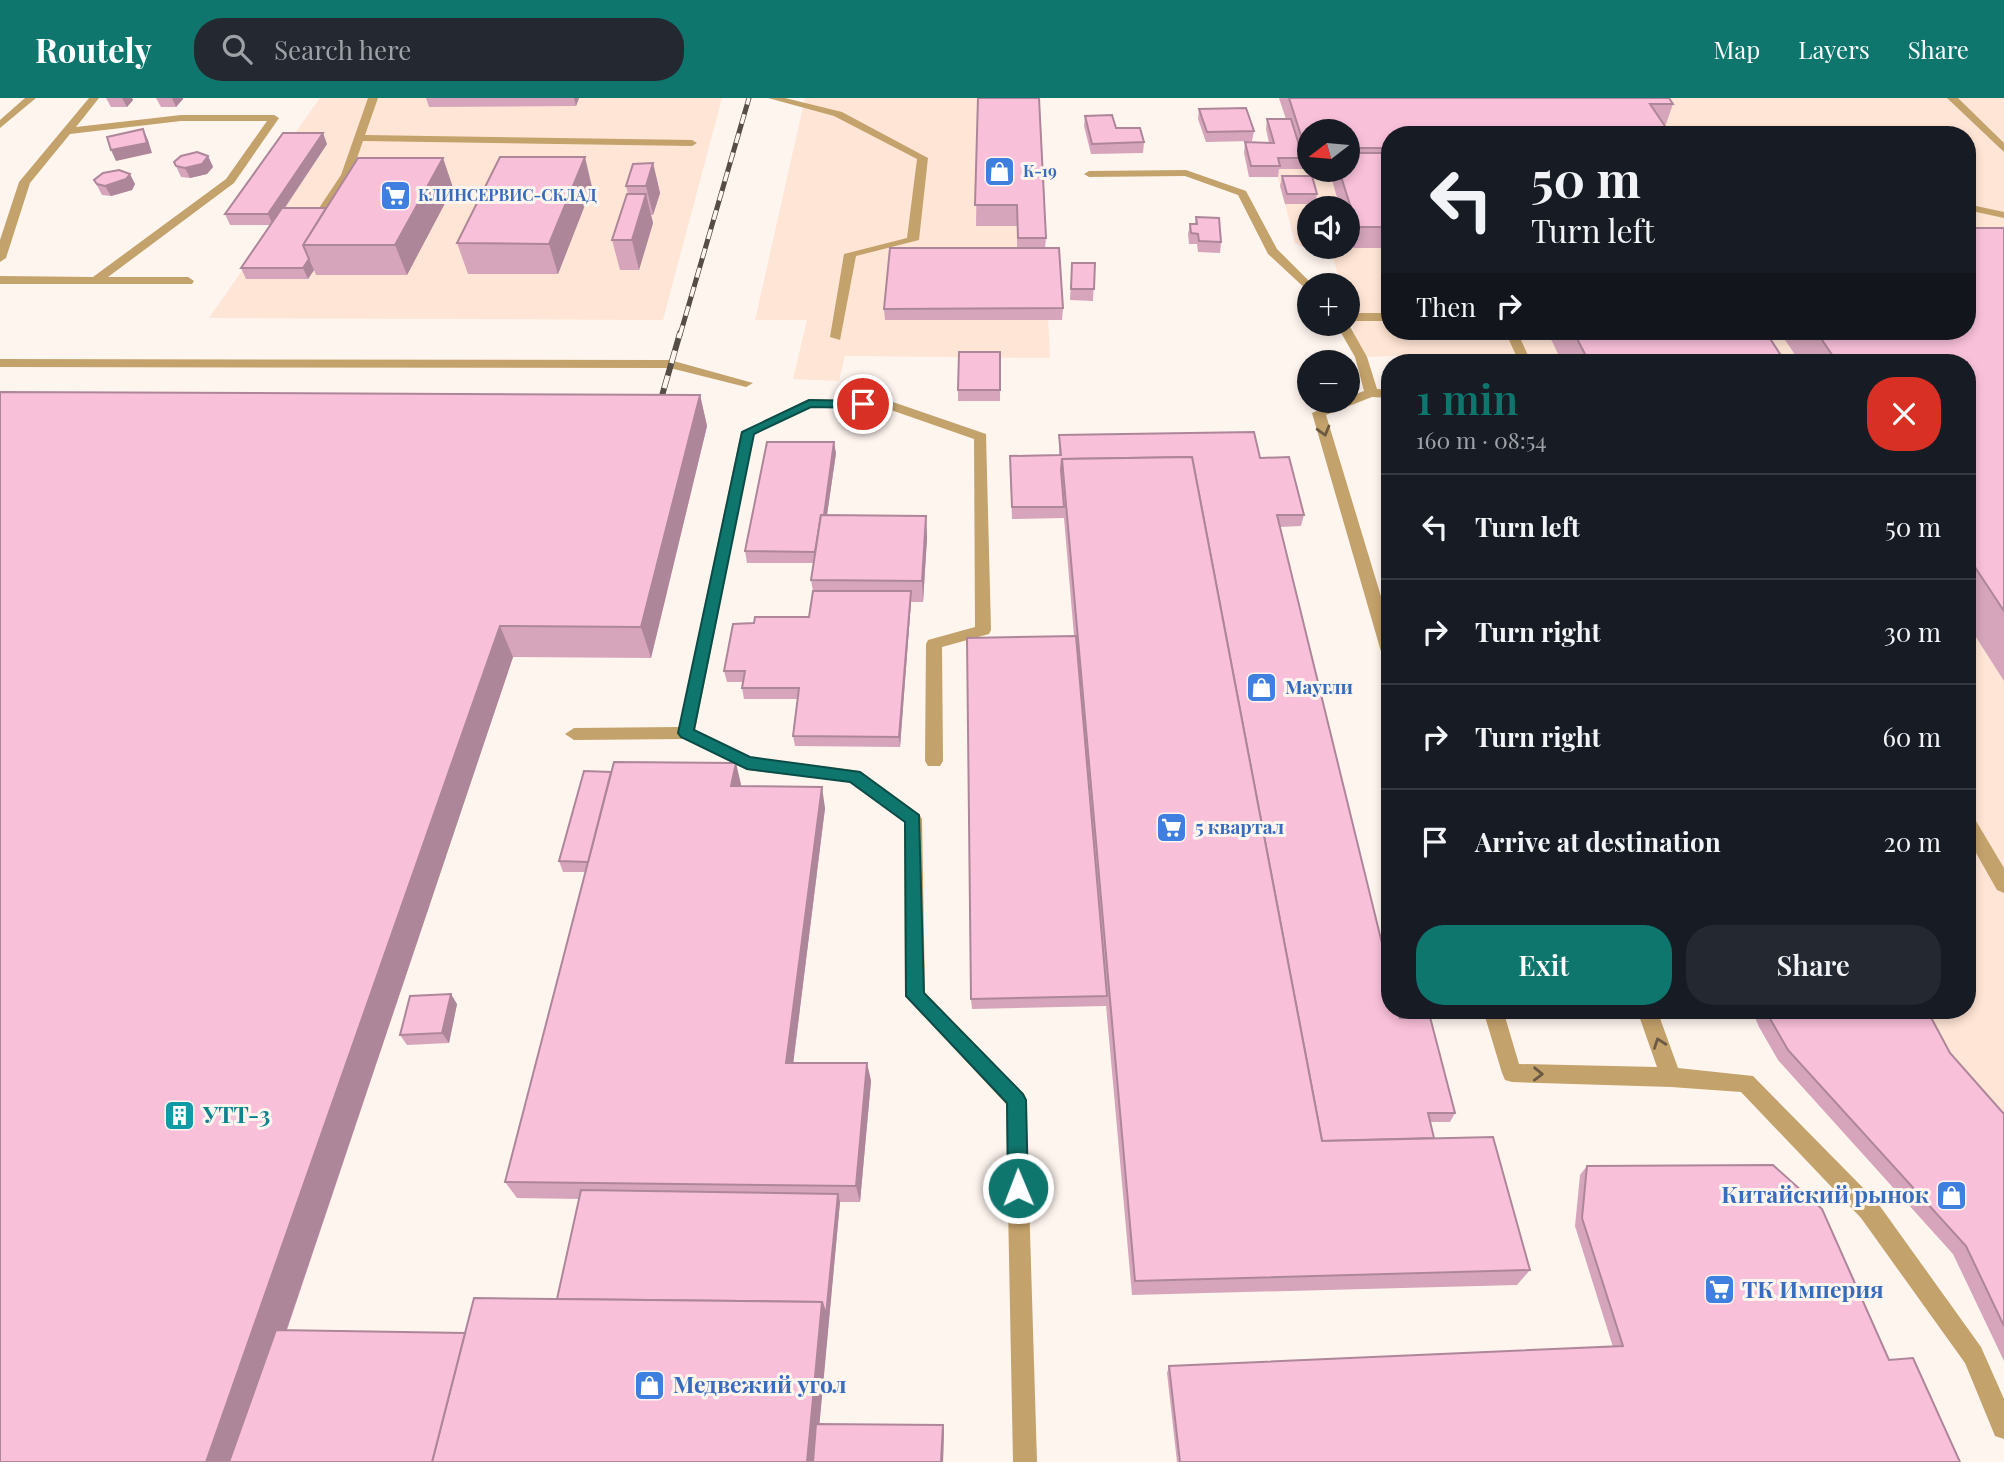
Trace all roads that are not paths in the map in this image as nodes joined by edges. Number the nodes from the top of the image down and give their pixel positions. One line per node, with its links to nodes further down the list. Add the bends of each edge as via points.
1 (31, 98): 6 (lane)
2 (94, 98): 9 (lane)
3 (373, 98): 10 (lane)
4 (773, 98): 25 (lane, via 838,114 923,158 913,240 850,254)
5 (1952, 98): 7 (lane)
6 (0, 125)
7 (1982, 127): 8 (lane); 12 (lane)
8 (2004, 127)
9 (67, 131): 17 (lane, via 25,182); 20 (lane, via 181,118 275,118 230,181)
10 (357, 138): 11 (lane); 14 (lane, via 346,174)
11 (692, 144)
12 (2004, 149)
13 (1089, 174): 18 (lane, via 1186,173 1242,193 1272,251)
14 (325, 208)
15 (1976, 209): 16 (lane)
16 (2004, 215)
17 (0, 258)
18 (1297, 276)
19 (0, 280): 20 (lane)
20 (95, 281): 21 (lane)
21 (188, 281)
22 (1360, 317): 23 (lane)
23 (1381, 317)
24 (1349, 336): 28 (lane, via 1361,356)
25 (836, 337)
26 (0, 363): 27 (lane, via 670,364)
27 (746, 383)
28 (1371, 393): 29 (lane); 30 (lane, one-way to 30, via 1319,413)
29 (1381, 394)
30 (1381, 624)
31 (686, 733): 32 (lane); 33 (lane, via 748,432 809,403 890,405 981,437 983,630 934,644); 40 (lane, via 747,762 854,776 913,819 915,996 1016,1100)
32 (574, 734)
33 (934, 761)
34 (1976, 837): 35 (lane)
35 (2004, 885)
36 (1496, 1019): 38 (lane, one-way to 38, via 1512,1073)
37 (1650, 1019): 38 (lane, one-way to 37)
38 (1671, 1077): 39 (lane, via 1746,1083 1869,1210 1973,1355)
39 (2004, 1427)
40 (1024, 1462)

